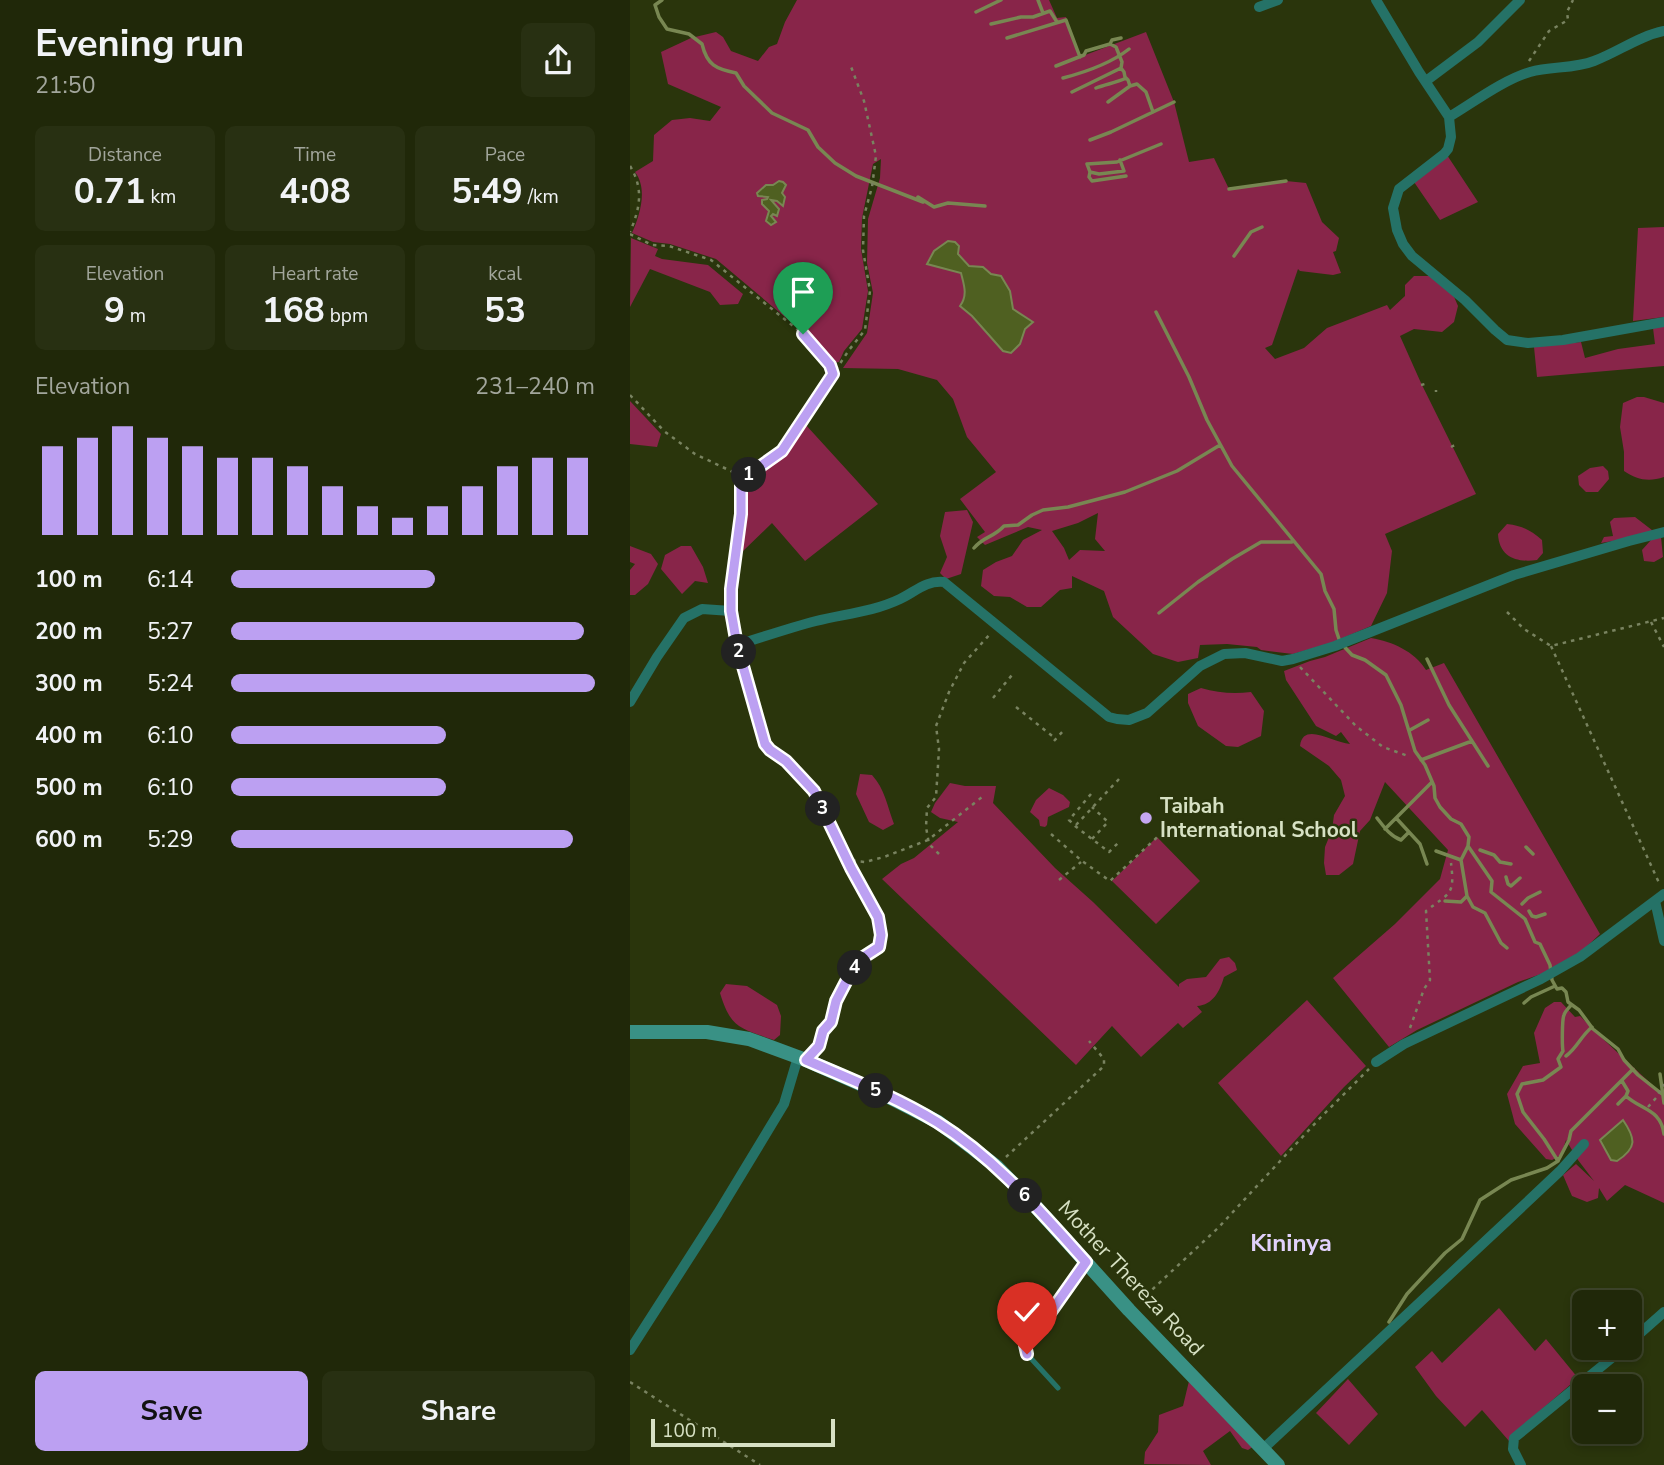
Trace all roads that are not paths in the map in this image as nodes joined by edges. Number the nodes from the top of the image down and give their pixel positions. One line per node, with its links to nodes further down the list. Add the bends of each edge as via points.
1 (1278, 0): 4 (street)
2 (1376, 0): 6 (street)
3 (1520, 0): 6 (street, via 1478,42)
4 (1259, 7)
5 (1664, 31): 7 (street, via 1592,62 1516,77)
6 (1426, 81): 7 (street)
7 (1449, 117): 8 (street, via 1448,149 1399,189 1393,208 1397,230 1412,256 1514,342 1563,340)
8 (1664, 322)
9 (741, 480): 11 (street)
10 (1664, 532): 11 (street, via 1514,575 1293,659 1224,654 1200,666 1147,713 1129,720 1109,717 944,582 934,581 878,608 737,645)
11 (731, 611): 12 (street, via 702,609 684,618)
12 (630, 702)
13 (1664, 895): 14 (street)
14 (1655, 901): 15 (street); 18 (street, via 1580,957)
15 (1664, 941)
16 (630, 1031): 17 (street, Mother Thereza Road, via 737,1036)
17 (802, 1059): 20 (street, Mother Thereza Road, via 883,1094 954,1134 996,1166); 23 (street, via 784,1104)
18 (1376, 1062)
19 (1584, 1144): 26 (street)
20 (1086, 1262): 25 (lane, via 1025,1345 1027,1354); 26 (street, Mother Thereza Road)
21 (1664, 1312): 22 (street)
22 (1642, 1331)
23 (630, 1350)
24 (1609, 1360): 28 (street, via 1514,1438 1513,1450)
25 (1058, 1388)
26 (1263, 1449): 27 (street, Mother Thereza Road)
27 (1278, 1465)
28 (1521, 1465)

